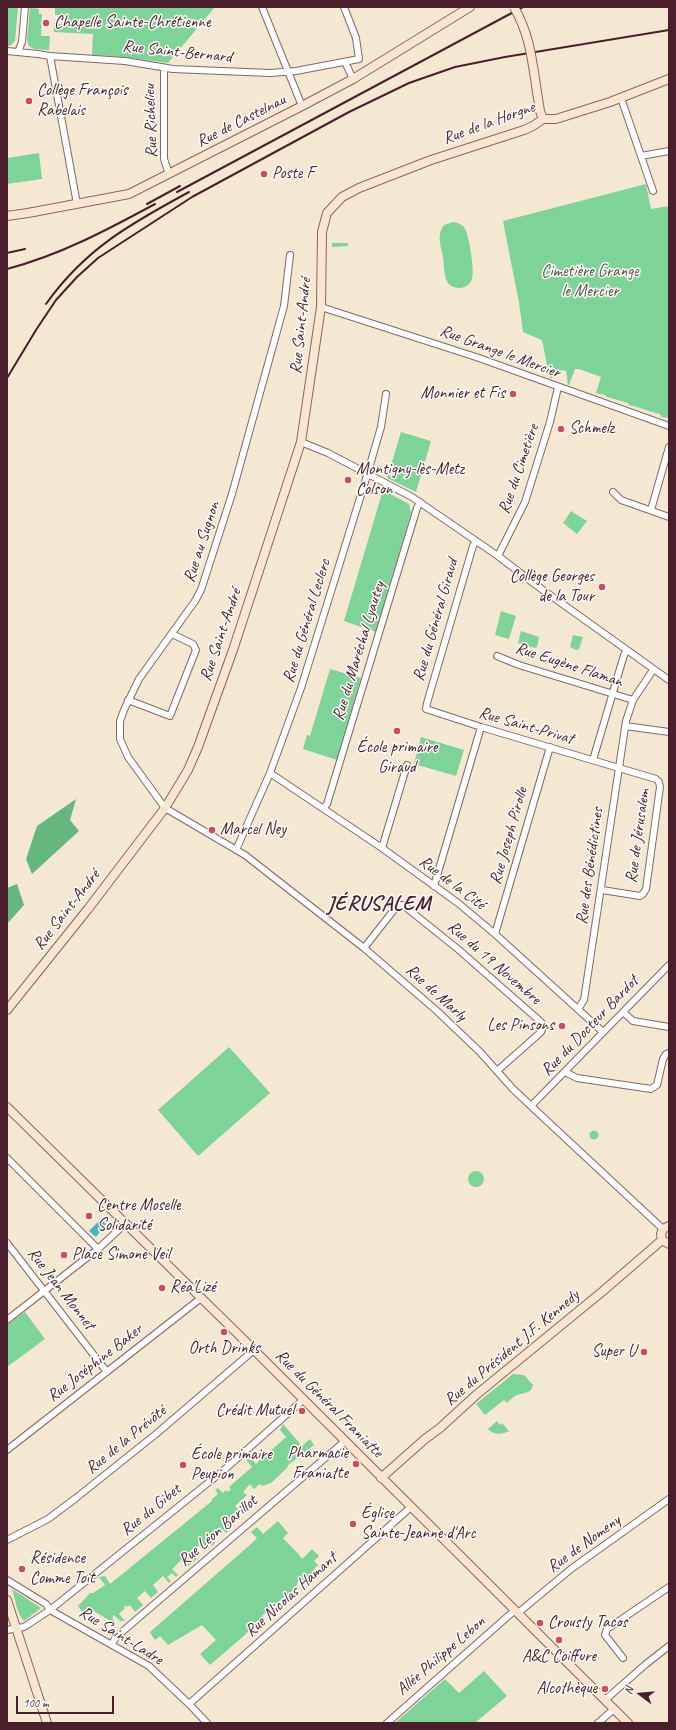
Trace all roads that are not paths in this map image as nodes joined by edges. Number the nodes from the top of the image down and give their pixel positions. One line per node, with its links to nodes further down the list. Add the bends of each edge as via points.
1 (25, 7): 7 (street, via 22,42)
2 (262, 7): 11 (street)
3 (344, 7): 9 (street, Rue Saint-Bernard, via 356,38 359,60)
4 (470, 7): 12 (street, Rue de Castelnau)
5 (514, 7): 16 (street, bridge, via 530,43)
6 (7, 51): 7 (street, Rue Saint-Bernard)
7 (18, 52): 8 (street, Rue Saint-Bernard)
8 (50, 56): 10 (street, Rue Saint-Bernard, via 125,61); 21 (street)
9 (344, 62): 11 (street, Rue Saint-Bernard); 12 (street)
10 (164, 68): 11 (street, Rue Saint-Bernard); 19 (street, Rue Richelieu, via 164,159)
11 (288, 72): 15 (street)
12 (353, 79): 15 (street, Rue de Castelnau)
13 (669, 79): 14 (street, Rue de la Horgne)
14 (621, 98): 16 (street, Rue de la Horgne, via 556,119); 18 (street)
15 (302, 106): 19 (street, Rue de Castelnau)
16 (543, 119): 22 (street, Rue de la Horgne, via 529,128 431,160 359,188 342,197)
17 (669, 151): 18 (street)
18 (641, 156): 20 (street)
19 (169, 174): 21 (street, Rue de Castelnau, via 129,194)
20 (652, 191)
21 (77, 204): 23 (street, Rue de Castelnau)
22 (327, 213): 25 (street, Rue Saint-André, via 322,232)
23 (7, 216)
24 (290, 255): 38 (street, Rue au Sugnon, via 284,306 230,500 198,596)
25 (321, 307): 26 (street, Rue Grange le Mercier, via 476,357); 29 (street, Rue Saint-André)
26 (558, 388): 28 (street, Rue Grange le Mercier); 37 (street, Rue du Cimetière, via 525,502)
27 (386, 394): 31 (street, Rue du Général Leclerc, via 381,426)
28 (669, 426)
29 (301, 442): 31 (street); 55 (street, Rue Saint-André, via 233,650 198,747 188,770)
30 (669, 447): 34 (street)
31 (367, 474): 33 (street); 54 (street, Rue du Général Leclerc, via 304,681)
32 (613, 492): 34 (street, via 621,500)
33 (420, 502): 36 (street); 56 (street, Rue du Maréchal Lyautey)
34 (651, 510): 35 (street)
35 (669, 516)
36 (476, 541): 37 (street); 46 (street, Rue du Général Giraud)
37 (498, 556): 39 (street)
38 (172, 634): 44 (street, Rue au Sugnon, via 139,678); 44 (street, via 193,644 196,650 170,716)
39 (627, 650): 41 (street); 43 (street)
40 (497, 656): 43 (street, Rue Eugène Flaman)
41 (653, 670): 42 (street); 45 (street, Rue des Bénédictines)
42 (669, 680)
43 (612, 693): 45 (street, Rue Eugène Flaman); 51 (street)
44 (128, 700): 55 (street, Rue au Sugnon, via 120,721 119,732 124,749)
45 (632, 700): 47 (street, Rue des Bénédictines)
46 (426, 709): 48 (street, Rue Saint-Privat)
47 (625, 726): 49 (street); 53 (street, Rue des Bénédictines)
48 (481, 727): 50 (street, Rue Saint-Privat); 59 (street)
49 (669, 732)
50 (550, 747): 51 (street, Rue Saint-Privat); 61 (street, Rue Joseph Pirolle)
51 (593, 760): 53 (street, Rue Saint-Privat)
52 (407, 764): 57 (street)
53 (618, 768): 60 (street, Rue des Bénédictines); 60 (street, Rue de Jérusalem, via 656,779 660,782 660,787 646,889 640,896)
54 (270, 773): 56 (street, Rue de la Cité); 58 (street, Rue du Général Leclerc)
55 (165, 808): 58 (street, Rue de Marly); 65 (street, Rue Saint-André)
56 (324, 808): 57 (street, Rue de la Cité)
57 (382, 848): 59 (street, Rue de la Cité)
58 (236, 850): 62 (street, Rue de Marly)
59 (434, 886): 61 (street, Rue de la Cité)
60 (602, 890): 64 (street, Rue des Bénédictines, via 584,1000)
61 (495, 934): 64 (street, Rue de la Cité)
62 (364, 948): 70 (street, Rue de Marly, via 437,1010); 70 (street, Rue du 19 Novembre, via 397,906 403,905 541,1022 541,1032)
63 (669, 965): 66 (street, Rue du Docteur Bardot)
64 (578, 1009): 68 (street, Rue de la Cité)
65 (7, 1010)
66 (623, 1012): 67 (street, via 633,1021); 68 (street, Rue du Docteur Bardot)
67 (669, 1027)
68 (603, 1032): 71 (street, Rue du Docteur Bardot)
69 (669, 1053): 71 (street, via 663,1059 658,1085 651,1089 577,1078)
70 (497, 1071): 72 (street, Rue de Marly)
71 (565, 1072): 72 (street, Rue du Docteur Bardot)
72 (531, 1106): 76 (street, Rue de Marly)
73 (7, 1107): 75 (street, Rue du Général Franiatte)
74 (7, 1158): 79 (street)
75 (126, 1223): 79 (street); 81 (street, Rue du Général Franiatte)
76 (666, 1227): 77 (street, via 661,1234)
77 (666, 1242): 88 (street, Rue du Président J.F. Kennedy, via 482,1390)
78 (7, 1243): 80 (street, Rue Jean Monnet)
79 (98, 1249): 80 (street)
80 (44, 1291): 82 (street); 84 (street, Rue Jean Monnet)
81 (201, 1298): 83 (street, Rue du Général Franiatte); 84 (street, Rue Joséphine Baker)
82 (7, 1320)
83 (254, 1350): 85 (street, Rue du Général Franiatte); 91 (street, Rue de la Prévôté, via 76,1498 48,1519)
84 (107, 1372): 87 (street, Rue Joséphine Baker)
85 (303, 1400): 86 (street, Rue du Général Franiatte); 95 (street, Rue du Gibet, via 224,1470)
86 (345, 1441): 88 (street, Rue du Général Franiatte); 99 (street, Rue Léon Barillot, via 116,1637)
87 (7, 1450)
88 (381, 1478): 90 (street, Rue du Général Franiatte)
89 (669, 1499): 96 (street, Rue de Nomeny)
90 (411, 1507): 96 (street, Rue du Général Franiatte); 103 (street, Rue Nicolas Hamant)
91 (7, 1540)
92 (7, 1580): 95 (street, Rue Saint-Ladre, via 46,1604)
93 (669, 1587): 101 (street, via 607,1629 605,1635)
94 (7, 1600): 97 (street)
95 (50, 1610): 97 (street); 99 (street, Rue Saint-Ladre)
96 (516, 1612): 102 (street, Rue du Général Franiatte); 107 (street, Allée Philippe Lebon)
97 (17, 1629): 98 (street); 105 (street)
98 (7, 1630)
99 (112, 1644): 103 (street, Rue Saint-Ladre, via 118,1650 149,1666)
100 (669, 1646): 102 (street)
101 (622, 1658)
102 (605, 1700): 104 (street, Rue du Général Franiatte)
103 (189, 1704): 106 (street, Rue Saint-Ladre)
104 (614, 1709): 108 (street); 109 (street, Rue du Général Franiatte)
105 (47, 1723)
106 (207, 1723)
107 (386, 1723)
108 (598, 1723)
109 (628, 1723)

